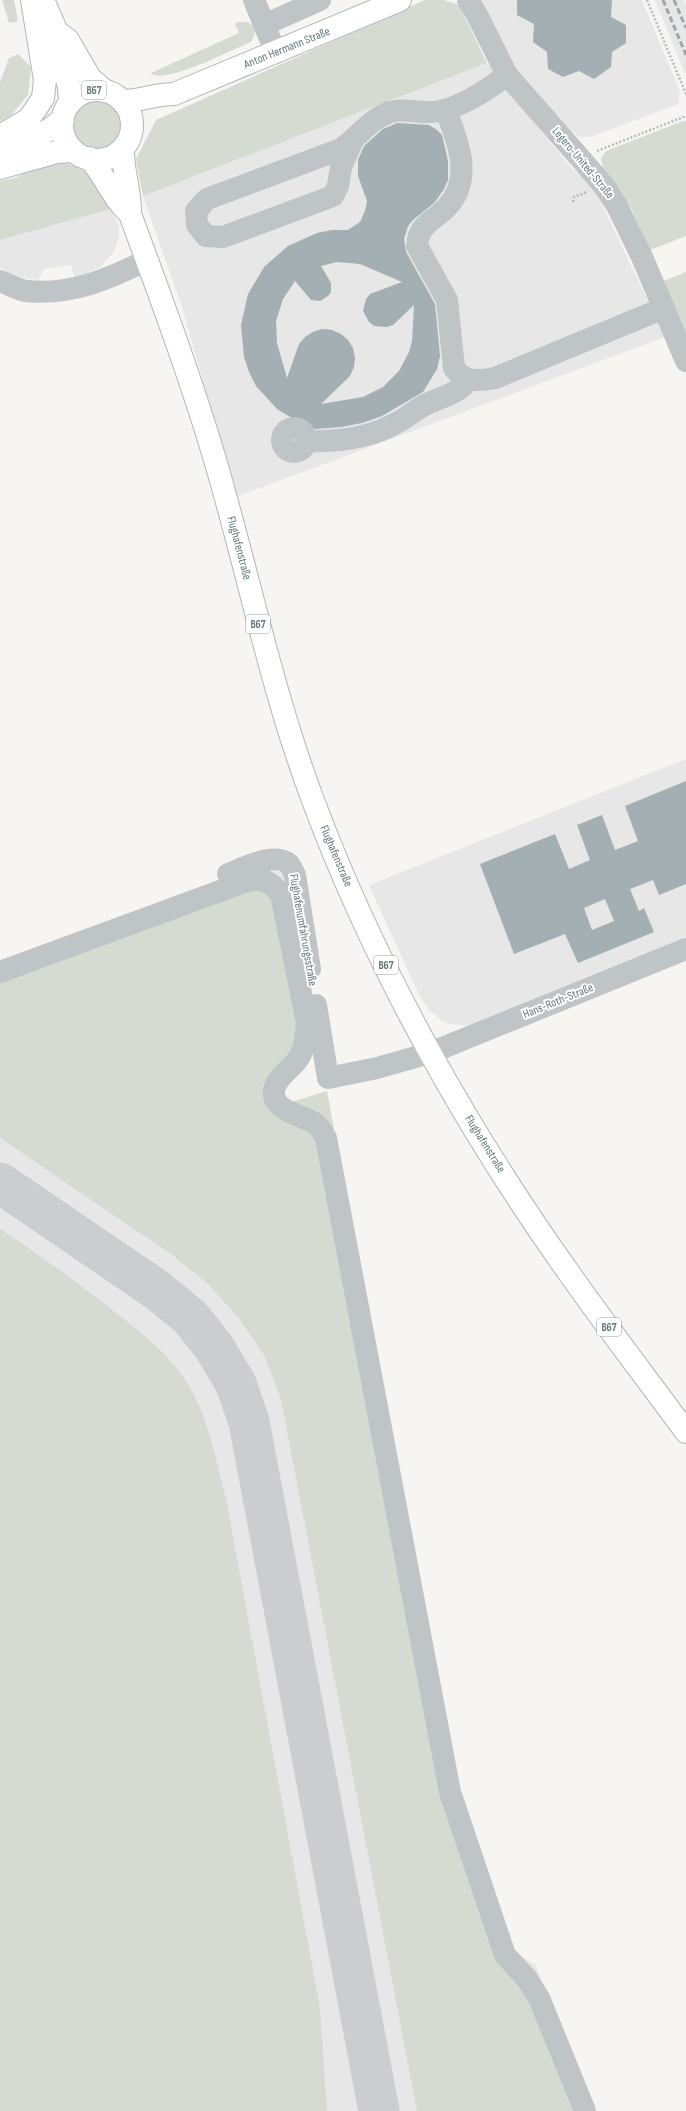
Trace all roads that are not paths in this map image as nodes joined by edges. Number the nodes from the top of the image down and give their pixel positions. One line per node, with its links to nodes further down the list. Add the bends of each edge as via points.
1 (32, 0): 16 (main road, via 45,80 43,98 29,119)
2 (43, 0): 8 (main road, Flughafenstraße / B67)
3 (254, 0): 7 (street)
4 (320, 0): 7 (street)
5 (400, 0): 9 (main road, Anton Hermann Straße)
6 (468, 0): 10 (street, Legero-United-Straße)
7 (264, 25): 9 (street)
8 (57, 32): 12 (main road, Flughafenstraße / B67, via 68,40 90,78); 13 (main road, Flughafenstraße / B67, via 57,44 69,87)
9 (276, 53): 11 (main road, Anton Hermann Straße)
10 (507, 75): 14 (street, via 493,86); 25 (street, Legero-United-Straße, via 604,186 617,206)
11 (174, 94): 12 (main road, Anton Hermann Straße, via 159,94 136,101); 15 (main road, Anton Hermann Straße, via 167,103)
12 (114, 96): 13 (main road, B67, via 90,90); 15 (main road, Flughafenstraße / B67, via 130,112)
13 (66, 111): 19 (main road, via 43,136); 20 (main road, Flughafenstraße / B67, via 62,129 65,139)
14 (446, 111): 17 (street, via 392,112 374,120); 27 (street, via 462,157 458,188 448,206 426,224 418,236 417,246 447,300 454,368 460,376)
15 (131, 127): 18 (main road, Flughafenstraße / B67, via 131,134)
16 (0, 136)
17 (352, 142): 17 (street, via 341,149 207,199 196,211 197,225 206,236 223,238 333,196 338,186 341,167)
18 (123, 148): 20 (main road, via 113,156 100,159); 22 (main road, Flughafenstraße / B67, via 122,163 131,200)
19 (0, 152)
20 (82, 155): 21 (main road, via 57,152); 22 (main road, Flughafenstraße / B67, via 101,170 119,204)
21 (0, 168)
22 (130, 214): 23 (main road, Flughafenstraße / B67)
23 (147, 260): 24 (street, via 118,274 67,291 25,291); 32 (main road, Flughafenstraße / B67, via 212,450 275,684 308,788 370,932)
24 (0, 281)
25 (664, 308): 26 (street, Legero-United-Straße); 27 (street, via 495,378)
26 (686, 361)
27 (468, 380): 28 (street, via 464,386 426,404 385,429 368,435 337,440)
28 (307, 441)
29 (686, 949): 32 (street, Hans-Roth-Straße)
30 (0, 958): 32 (street, Flughafenumfahrungsstraße, via 266,860 282,859 290,864 295,875 328,1078)
31 (0, 972): 34 (street, via 250,880 261,878 271,883 281,894 307,1023 299,1058 277,1082 274,1091 281,1108 317,1124 326,1138 450,1792 505,1955 539,1998)
32 (430, 1053): 33 (main road, Flughafenstraße / B67, via 490,1154 568,1272)
33 (686, 1432)
34 (585, 2111)

